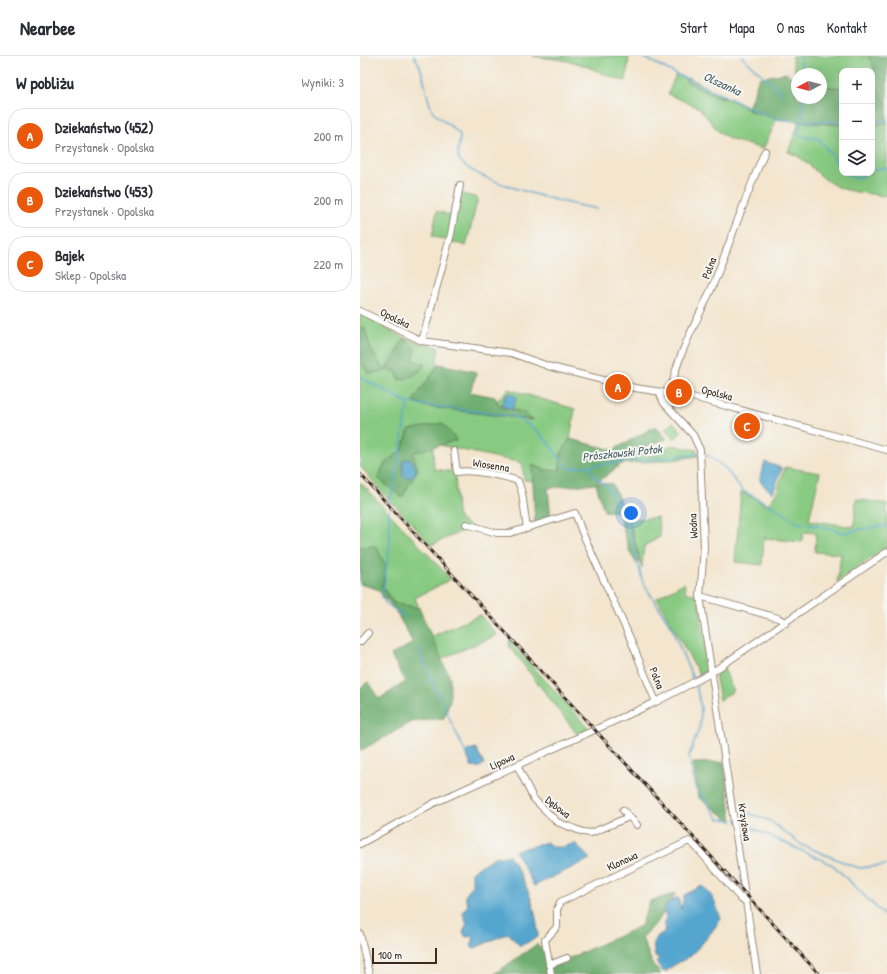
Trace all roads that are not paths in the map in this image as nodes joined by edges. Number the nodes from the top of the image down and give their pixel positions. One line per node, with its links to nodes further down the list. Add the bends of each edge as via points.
1 (765, 151): 6 (street, Polna, via 720,268 678,364)
2 (460, 185): 4 (street, Opolska, via 451,234)
3 (360, 311): 4 (street, Opolska)
4 (422, 341): 5 (street, Opolska, via 511,353 557,368)
5 (658, 392): 6 (street, Opolska); 12 (street, Wodna, via 664,403 693,435 700,450 704,548)
6 (671, 393): 7 (street, Opolska)
7 (887, 450)
8 (454, 451): 10 (street, Wiosenna, via 457,472 480,473 518,481)
9 (466, 524): 10 (street, Polna, via 504,533)
10 (527, 529): 17 (street, Polna, via 575,513)
11 (887, 552): 13 (street, Polna)
12 (700, 596): 13 (street, via 778,618); 16 (street, Wodna)
13 (786, 623): 16 (street, Polna)
14 (368, 633): 15 (street)
15 (360, 642)
16 (711, 673): 17 (street, Polna); 23 (street, Krzyżowa)
17 (656, 702): 18 (street, Lipowa)
18 (517, 765): 20 (street, Dębowa, via 533,798 562,825 591,833); 22 (street, Lipowa, via 434,803)
19 (623, 810): 20 (street)
20 (629, 817): 21 (street)
21 (636, 825)
22 (360, 844)
23 (746, 900): 26 (street, Klonowa, via 741,899 689,842 560,902 557,910 557,927 545,940); 29 (street, Krzyżowa)
24 (360, 934): 27 (street)
25 (567, 958): 26 (street)
26 (549, 965): 28 (street, Klonowa)
27 (369, 974)
28 (551, 974)
29 (757, 974)

